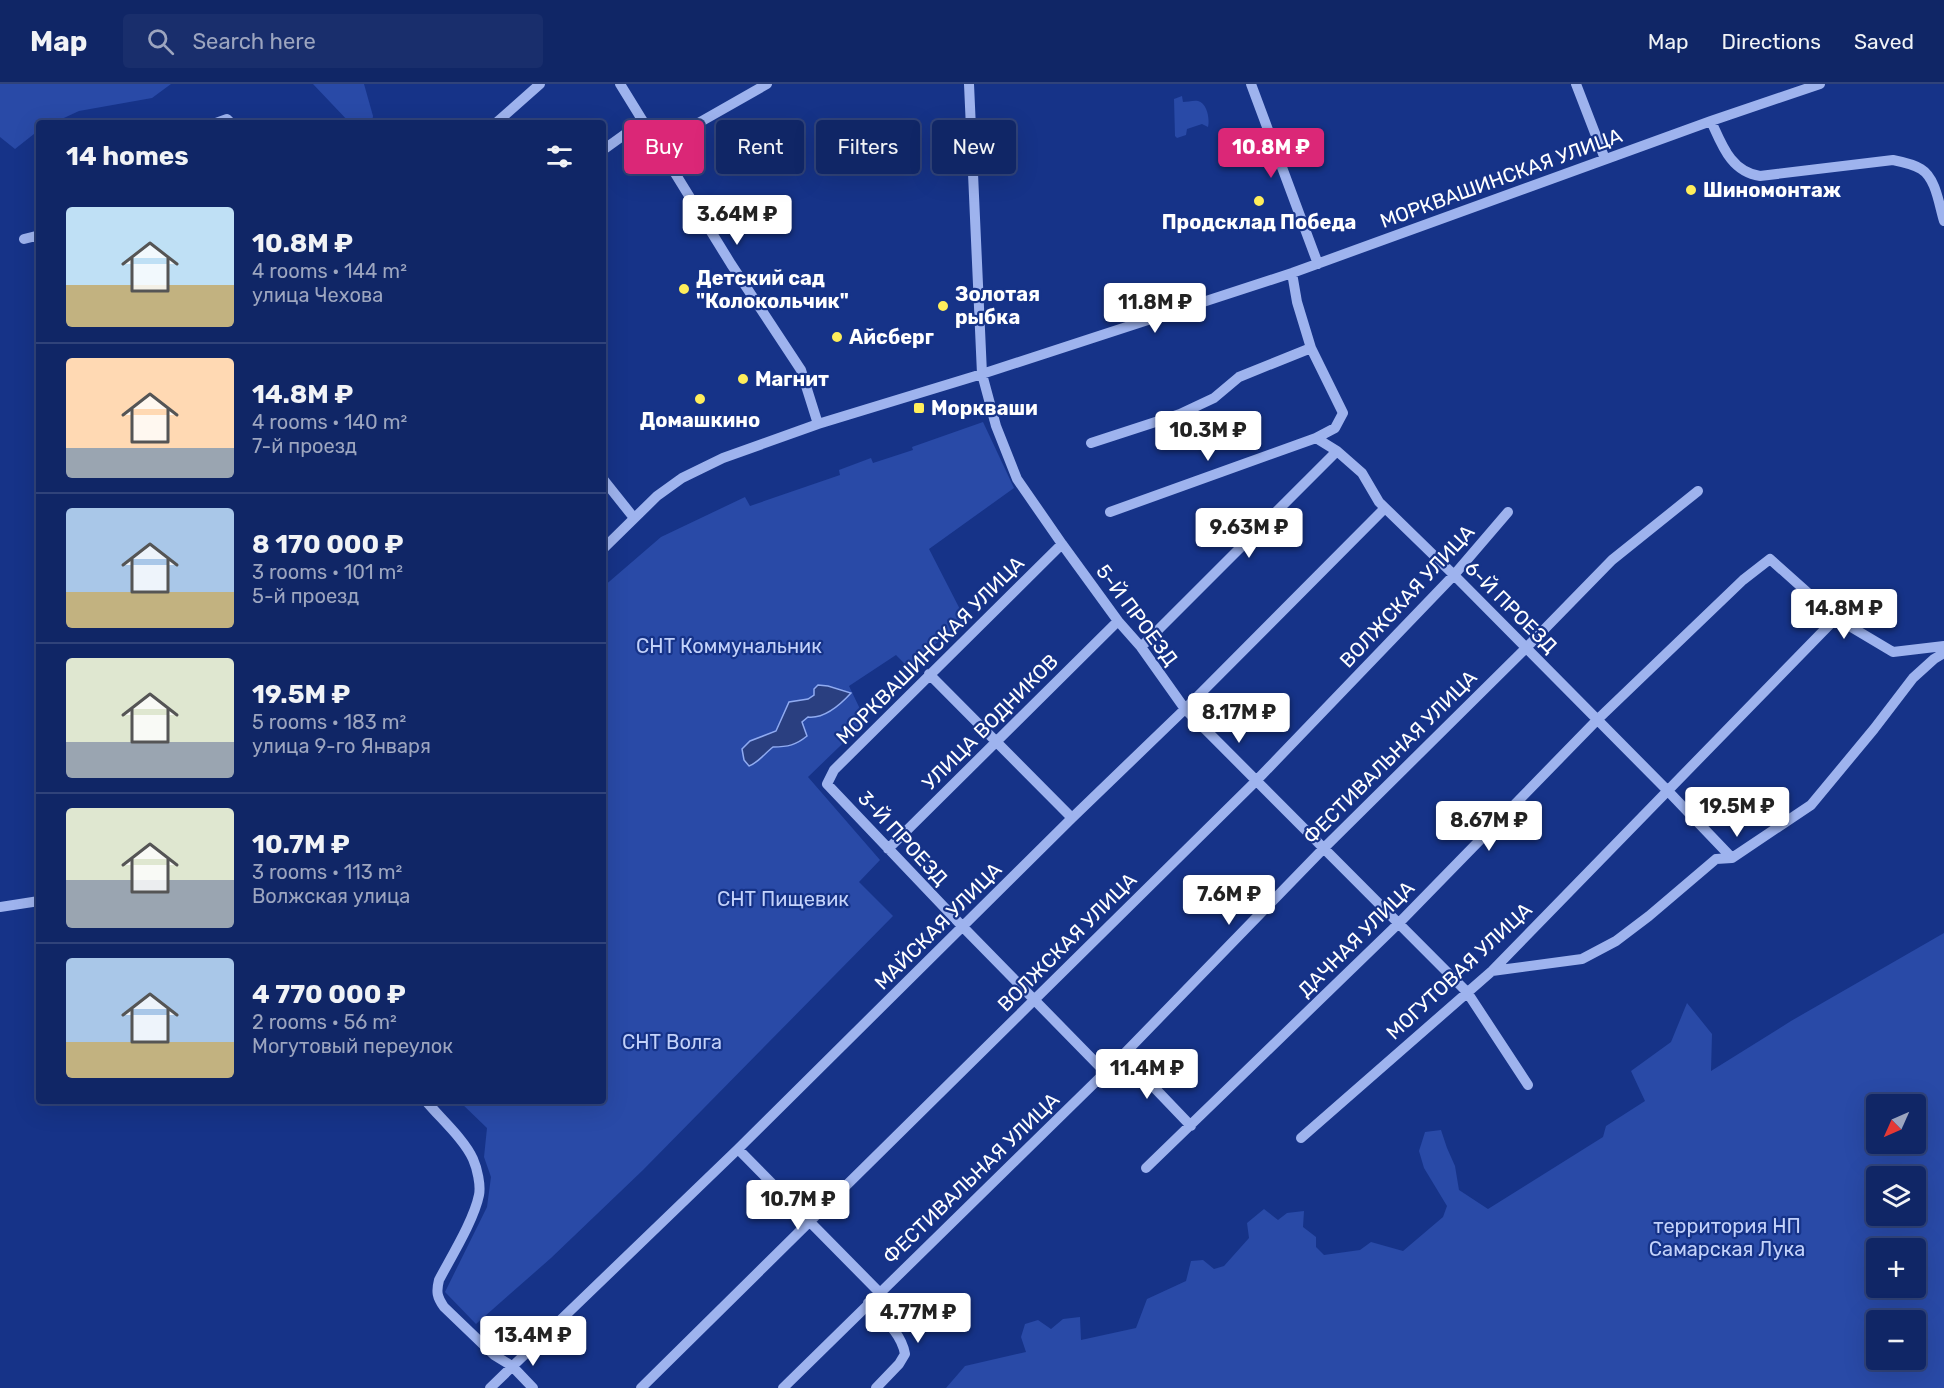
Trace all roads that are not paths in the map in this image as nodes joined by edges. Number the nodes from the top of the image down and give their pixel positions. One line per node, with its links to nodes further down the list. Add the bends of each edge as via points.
1 (540, 84): 8 (street)
2 (620, 84): 9 (street)
3 (767, 84): 10 (street)
4 (969, 84): 22 (street, 5-Й ПРОЕЗД)
5 (1251, 84): 19 (street)
6 (1576, 84): 14 (street)
7 (1820, 84): 11 (street, МОРКВАШИНСКАЯ УЛИЦА)
8 (499, 120)
9 (641, 120)
10 (704, 120)
11 (1711, 121): 14 (street, МОРКВАШИНСКАЯ УЛИЦА); 16 (street, via 1732,162 1749,174 1760,176 1893,160 1913,165 1928,175)
12 (624, 135): 13 (street)
13 (606, 148)
14 (1605, 159): 19 (street, МОРКВАШИНСКАЯ УЛИЦА)
15 (675, 174): 23 (street, via 801,370)
16 (1944, 221)
17 (36, 236): 18 (street)
18 (24, 239)
19 (1318, 264): 20 (street, МОРКВАШИНСКАЯ УЛИЦА)
20 (1292, 273): 21 (street); 22 (street, МОРКВАШИНСКАЯ УЛИЦА)
21 (1311, 348): 24 (street, via 1343,413 1335,428); 25 (street, via 1239,378 1214,398 1180,414)
22 (982, 374): 23 (street, МОРКВАШИНСКАЯ УЛИЦА); 33 (street, 5-Й ПРОЕЗД, via 996,426 1017,478)
23 (818, 424): 32 (street, МОРКВАШИНСКАЯ УЛИЦА, via 723,458 682,478)
24 (1316, 438): 26 (street, 6-Й ПРОЕЗД); 30 (street)
25 (1090, 443)
26 (1337, 452): 29 (street, 6-Й ПРОЕЗД, via 1362,473); 39 (street)
27 (606, 483): 32 (street)
28 (1698, 491): 40 (street, ФЕСТИВАЛЬНАЯ УЛИЦА, via 1612,560)
29 (1385, 508): 35 (street, 6-Й ПРОЕЗД); 43 (street, МАЙСКАЯ УЛИЦА)
30 (1110, 512)
31 (1508, 512): 35 (street, ВОЛЖСКАЯ УЛИЦА)
32 (634, 518): 34 (street, МОРКВАШИНСКАЯ УЛИЦА)
33 (1062, 544): 37 (street, 5-Й ПРОЕЗД); 42 (street, МОРКВАШИНСКАЯ УЛИЦА)
34 (606, 546)
35 (1454, 575): 40 (street, 6-Й ПРОЕЗД); 46 (street, ВОЛЖСКАЯ УЛИЦА)
36 (1836, 618): 38 (street, via 1893,652); 44 (street, ДАЧНАЯ УЛИЦА, via 1770,559 1743,580); 48 (street, МОГУТОВАЯ УЛИЦА)
37 (1118, 621): 39 (street, 5-Й ПРОЕЗД); 45 (street, УЛИЦА ВОДНИКОВ)
38 (1944, 646)
39 (1141, 647): 43 (street, 5-Й ПРОЕЗД)
40 (1526, 648): 44 (street, 6-Й ПРОЕЗД); 50 (street, ФЕСТИВАЛЬНАЯ УЛИЦА)
41 (1944, 653): 52 (street, via 1913,678 1811,805)
42 (929, 674): 45 (street); 47 (street, МОРКВАШИНСКАЯ УЛИЦА, via 834,770)
43 (1185, 709): 46 (street, 5-Й ПРОЕЗД); 49 (street, МАЙСКАЯ УЛИЦА)
44 (1597, 720): 48 (street, 6-Й ПРОЕЗД); 55 (street, ДАЧНАЯ УЛИЦА)
45 (997, 741): 49 (street); 51 (street, УЛИЦА ВОДНИКОВ)
46 (1256, 781): 50 (street, 5-Й ПРОЕЗД); 59 (street, ВОЛЖСКАЯ УЛИЦА)
47 (827, 784): 51 (street, 3-Й ПРОЕЗД)
48 (1667, 790): 52 (street, 6-Й ПРОЕЗД); 57 (street, МОГУТОВАЯ УЛИЦА)
49 (1072, 818): 56 (street, МАЙСКАЯ УЛИЦА)
50 (1324, 848): 55 (street, 5-Й ПРОЕЗД); 60 (street, ФЕСТИВАЛЬНАЯ УЛИЦА)
51 (888, 849): 56 (street, 3-Й ПРОЕЗД)
52 (1732, 858): 57 (street, via 1716,859 1616,941 1582,959)
53 (36, 901): 54 (street)
54 (0, 907)
55 (1399, 923): 58 (street, 5-Й ПРОЕЗД); 64 (street, ДАЧНАЯ УЛИЦА)
56 (963, 927): 59 (street, 3-Й ПРОЕЗД); 66 (street, МАЙСКАЯ УЛИЦА)
57 (1492, 971): 58 (street, МОГУТОВАЯ УЛИЦА)
58 (1467, 992): 62 (street, 5-Й ПРОЕЗД); 65 (street, МОГУТОВАЯ УЛИЦА)
59 (1035, 1000): 61 (street, 3-Й ПРОЕЗД); 68 (street, ВОЛЖСКАЯ УЛИЦА)
60 (1123, 1055): 61 (street, ФЕСТИВАЛЬНАЯ УЛИЦА); 64 (street)
61 (1105, 1072): 69 (street, ФЕСТИВАЛЬНАЯ УЛИЦА)
62 (1528, 1085)
63 (429, 1104): 71 (street, via 472,1158 480,1193 436,1292 444,1307 494,1355)
64 (1191, 1126): 67 (street, ДАЧНАЯ УЛИЦА)
65 (1301, 1138)
66 (738, 1149): 68 (street); 71 (street, МАЙСКАЯ УЛИЦА)
67 (1146, 1168)
68 (810, 1222): 69 (street); 74 (street, ВОЛЖСКАЯ УЛИЦА)
69 (879, 1292): 70 (street, ФЕСТИВАЛЬНАЯ УЛИЦА)
70 (868, 1303): 75 (street, ФЕСТИВАЛЬНАЯ УЛИЦА); 76 (street, via 896,1332 905,1354)
71 (512, 1366): 72 (street, МАЙСКАЯ УЛИЦА); 73 (street)
72 (490, 1388)
73 (533, 1388)
74 (641, 1388)
75 (783, 1388)
76 (876, 1388)

